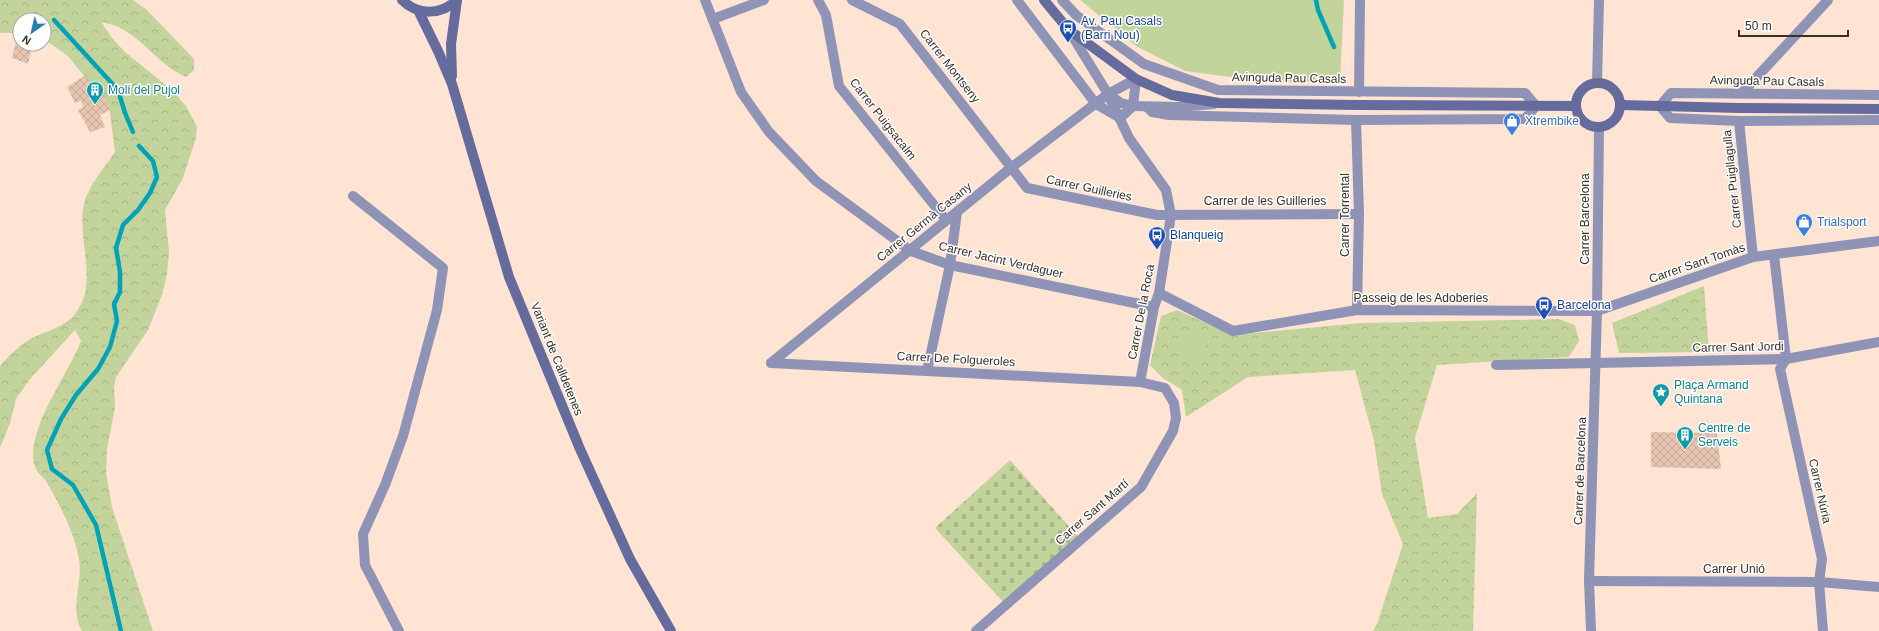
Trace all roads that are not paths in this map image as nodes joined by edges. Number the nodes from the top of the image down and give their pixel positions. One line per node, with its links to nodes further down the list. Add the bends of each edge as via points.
1 (402, 0): 13 (street, Variant de Calldetenes)
2 (457, 0): 13 (street, Variant de Calldetenes, via 439,11); 18 (street, Variant de Calldetenes, via 451,44)
3 (705, 0): 14 (street, Carrer Jacint Verdaguer)
4 (764, 0): 14 (street)
5 (818, 0): 42 (street, Carrer Puigsacalm, via 826,15 839,86)
6 (852, 0): 37 (street, Carrer Montseny, via 900,24)
7 (1017, 0): 24 (street)
8 (1044, 0): 15 (street)
9 (1062, 0): 19 (street, Avinguda Pau Casals, via 1076,15 1144,64 1218,90)
10 (1360, 0): 19 (street)
11 (1599, 0): 17 (street)
12 (1828, 0): 20 (street)
13 (418, 10): 18 (street, Variant de Calldetenes)
14 (713, 19): 44 (street, Carrer Jacint Verdaguer, via 741,92 769,132 816,181)
15 (1068, 28): 16 (street); 21 (street)
16 (1136, 79): 21 (street); 23 (street, via 1172,95); 26 (street)
17 (1597, 83): 25 (street, via 1608,86 1617,94); 29 (street, via 1582,90)
18 (452, 84): 63 (street, Variant de Calldetenes, via 509,277 583,456 630,559)
19 (1359, 92): 28 (street, Avinguda Pau Casals, via 1525,93)
20 (1742, 93): 22 (street, Avinguda Pau Casals); 30 (street, Avinguda Pau Casals, via 1671,93)
21 (1108, 94): 24 (street); 26 (street, via 1121,103); 32 (street, Carrer De la Roca)
22 (1879, 95)
23 (1219, 103): 27 (street, via 1176,107); 28 (street)
24 (1096, 104): 32 (street); 37 (street, Carrer Germà Casany)
25 (1620, 105): 30 (street); 36 (street, via 1617,116 1609,124)
26 (1133, 106): 27 (street); 32 (street)
27 (1147, 106): 33 (street, via 1152,112 1169,115)
28 (1536, 106): 29 (street); 33 (street, via 1525,119)
29 (1576, 106): 36 (street, via 1579,117 1587,125)
30 (1660, 106): 31 (street); 35 (street, via 1670,118)
31 (1879, 109)
32 (1120, 118): 40 (street, Carrer De la Roca, via 1129,138 1166,190)
33 (1356, 120): 41 (street, Carrer Torrental)
34 (1879, 120): 35 (street)
35 (1739, 121): 46 (street, Carrer Puigllagulla)
36 (1599, 127): 51 (street, Carrer Barcelona)
37 (1012, 167): 39 (street, Carrer Germà Casany); 40 (street, Carrer Guilleries, via 1027,188 1157,215)
38 (353, 196): 62 (street, via 443,268 437,310 403,436 363,534 365,565)
39 (957, 212): 42 (street, Carrer Germà Casany); 47 (street)
40 (1171, 214): 41 (street, Carrer de les Guilleries); 48 (street, Carrer De la Roca)
41 (1359, 214): 50 (street, Carrer Torrental)
42 (946, 220): 44 (street, Carrer Germà Casany)
43 (1879, 241): 45 (street, Carrer Sant Tomàs)
44 (911, 251): 47 (street, Carrer Jacint Verdaguer); 55 (street, Carrer Germà Casany)
45 (1774, 255): 46 (street, Carrer Sant Tomàs); 53 (street, Carrer Núria)
46 (1753, 257): 51 (street, Carrer Sant Tomàs)
47 (950, 265): 49 (street, Carrer Jacint Verdaguer); 57 (street)
48 (1159, 293): 49 (street, Carrer De la Roca); 50 (street, Passeig de les Adoberies, via 1232,331)
49 (1154, 307): 58 (street, Carrer De la Roca)
50 (1358, 310): 51 (street, Passeig de les Adoberies)
51 (1597, 311): 54 (street, Carrer de Barcelona)
52 (1879, 342): 53 (street, Carrer Sant Jordi)
53 (1786, 359): 54 (street, Carrer Sant Jordi); 60 (street, Carrer Núria, via 1780,369 1822,559)
54 (1596, 362): 56 (street); 59 (street, Carrer de Barcelona)
55 (771, 363): 57 (street, Carrer De Folgueroles)
56 (1496, 365)
57 (927, 371): 58 (street, Carrer De Folgueroles)
58 (1140, 382): 64 (street, Carrer Sant Martí, via 1165,388 1174,403 1176,418 1173,431 1141,488)
59 (1589, 582): 60 (street, Carrer Unió); 65 (street, Carrer de Barcelona)
60 (1819, 582): 61 (street, Carrer Unió); 66 (street, Carrer Núria)
61 (1879, 587)
62 (399, 631)
63 (671, 631)
64 (976, 631)
65 (1591, 631)
66 (1823, 631)

